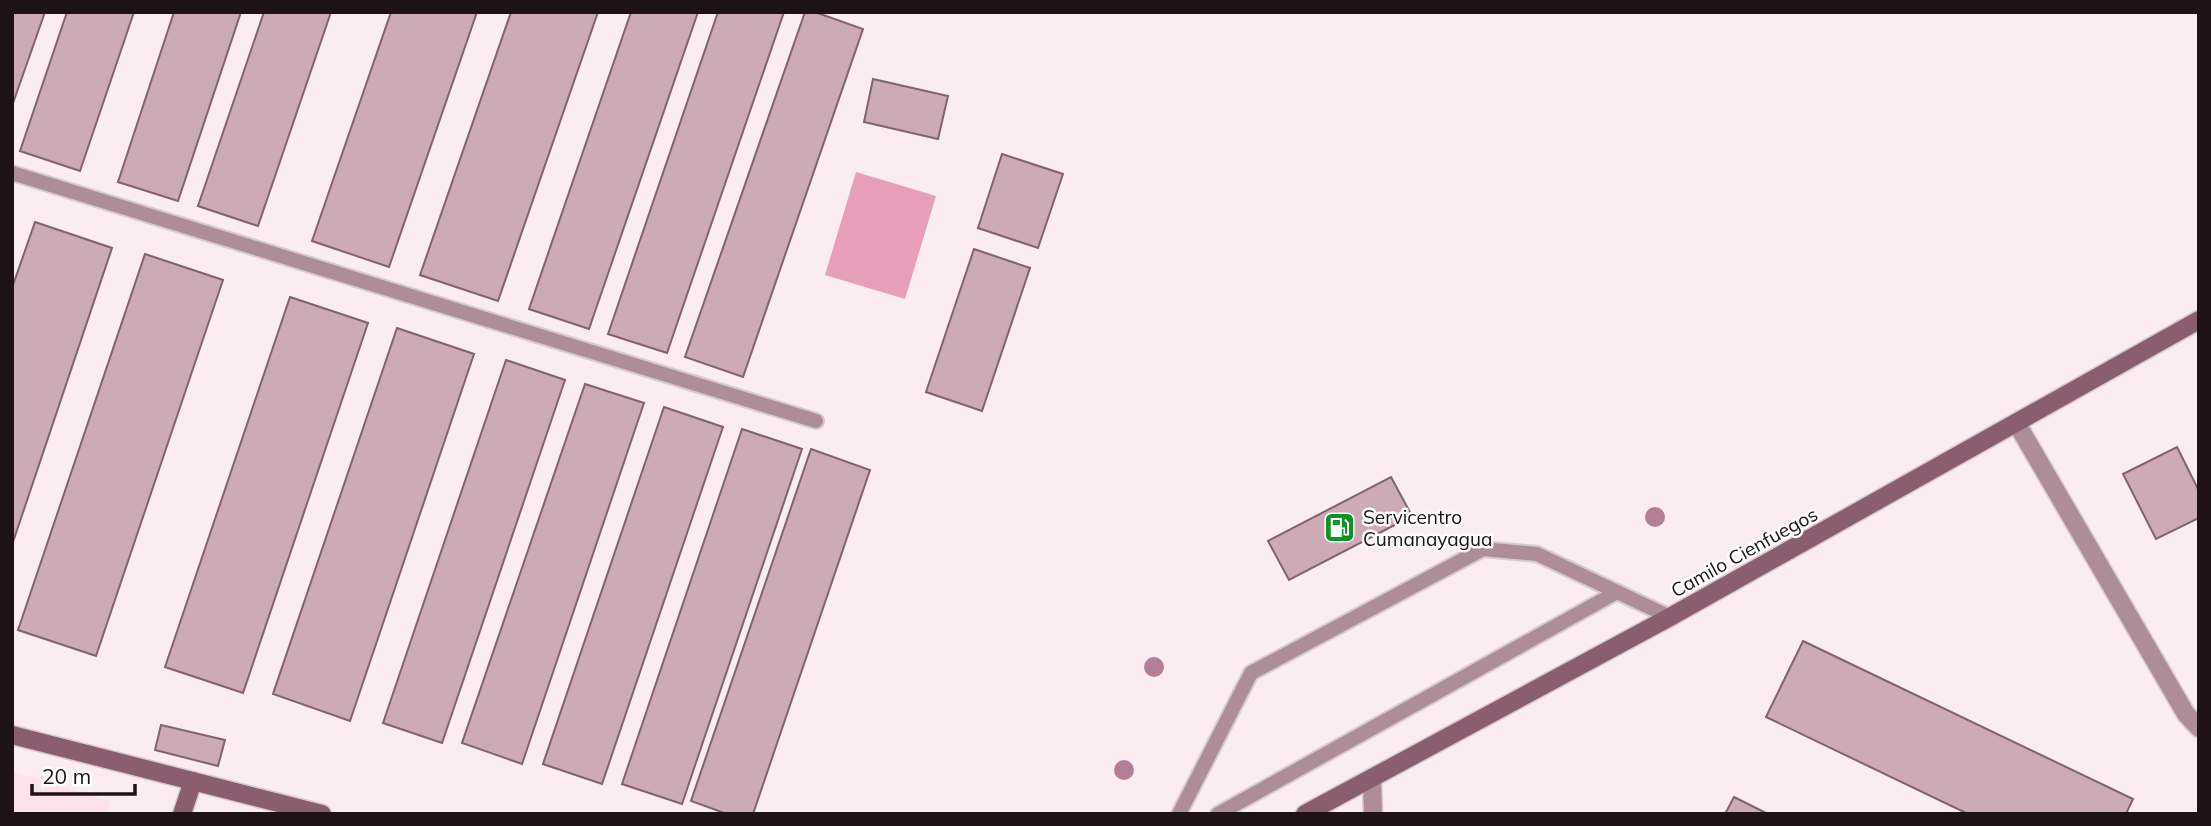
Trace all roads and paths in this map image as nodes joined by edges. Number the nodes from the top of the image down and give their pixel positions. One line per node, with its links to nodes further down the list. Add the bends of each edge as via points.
1 (12, 173): 3 (lane)
2 (2199, 320): 4 (main road, Camilo Cienfuegos)
3 (816, 421)
4 (2017, 424): 6 (main road, Camilo Cienfuegos); 7 (street, via 2186,714)
5 (1617, 592): 6 (lane); 13 (lane, via 1537,554 1483,549 1251,673); 14 (lane)
6 (1670, 617): 9 (main road, Camilo Cienfuegos)
7 (2199, 728)
8 (12, 735): 10 (main road)
9 (1373, 778): 15 (main road, Camilo Cienfuegos); 16 (street)
10 (193, 781): 11 (main road); 12 (main road)
11 (182, 814)
12 (322, 814)
13 (1179, 814)
14 (1219, 814)
15 (1305, 814)
16 (1373, 814)

